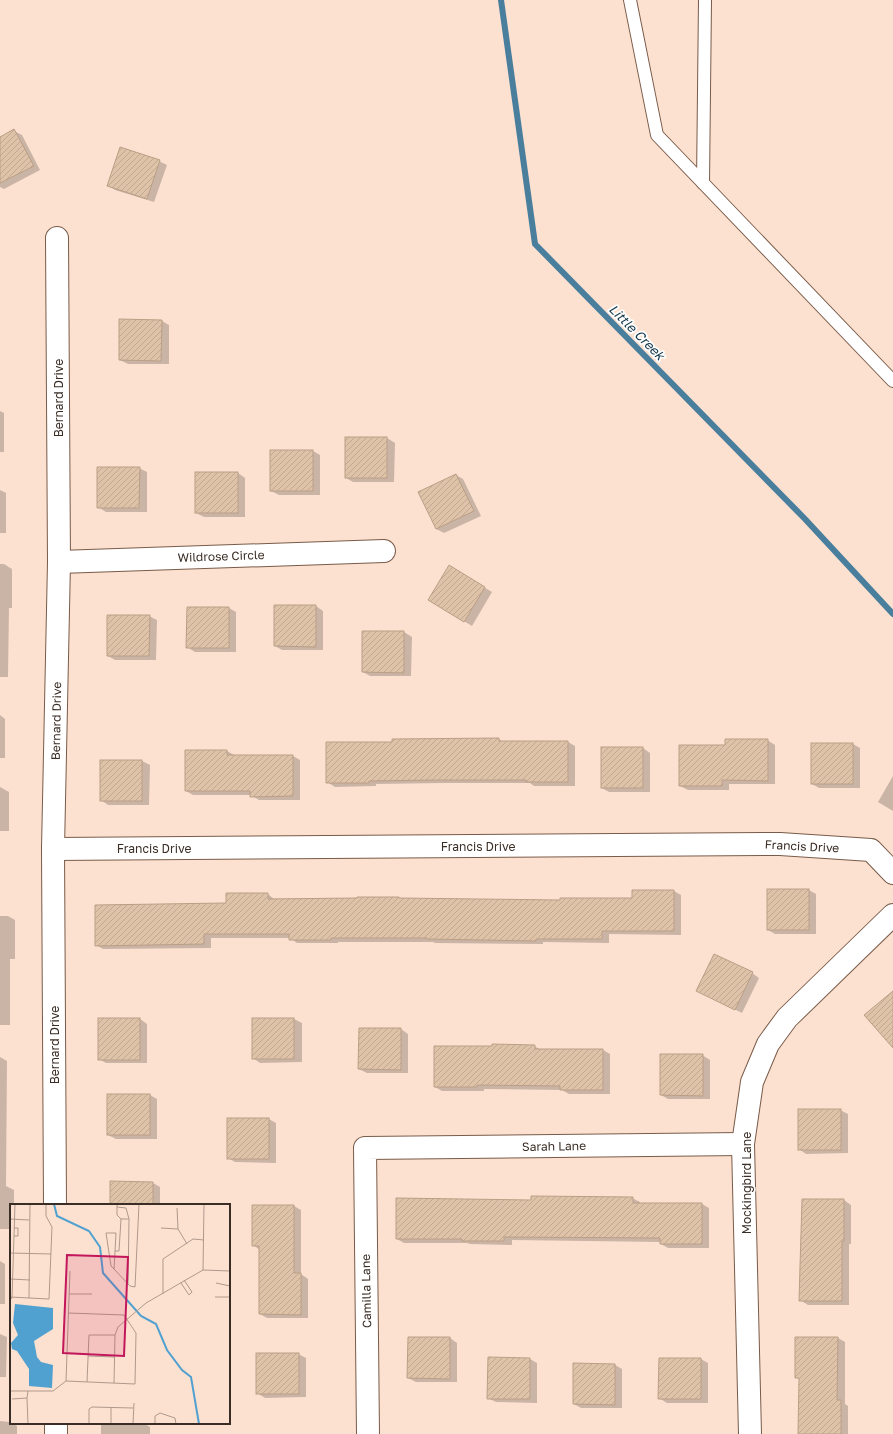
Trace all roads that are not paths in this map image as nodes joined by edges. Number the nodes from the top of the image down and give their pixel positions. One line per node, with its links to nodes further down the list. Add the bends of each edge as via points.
1 (630, 0): 3 (lane, via 657,135)
2 (705, 0): 3 (lane)
3 (703, 184): 5 (lane)
4 (57, 238): 7 (street, Bernard Drive)
5 (893, 381)
6 (384, 551): 7 (street, Wildrose Circle)
7 (59, 562): 8 (street, Bernard Drive)
8 (53, 849): 9 (street, Francis Drive, via 780,844 871,850); 13 (street, Bernard Drive)
9 (893, 873)
10 (893, 915): 11 (street, Mockingbird Lane, via 787,1018 768,1044 752,1082)
11 (743, 1144): 12 (street, Sarah Lane); 15 (street, Mockingbird Lane)
12 (365, 1148): 14 (street, Camilla Lane)
13 (55, 1204)
14 (368, 1434)
15 (750, 1434)

